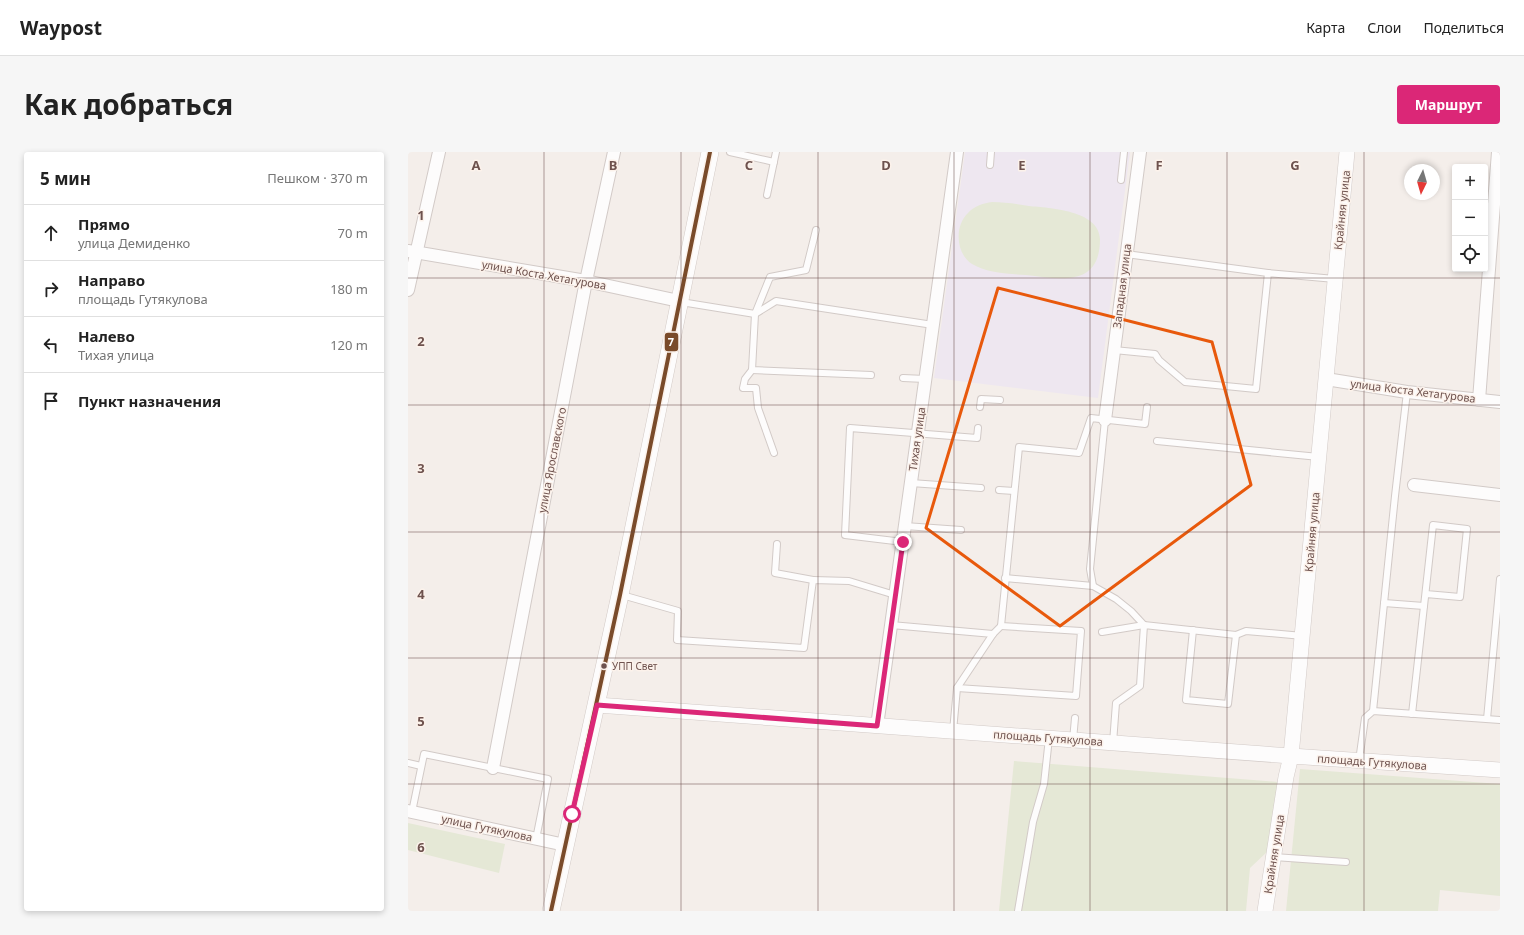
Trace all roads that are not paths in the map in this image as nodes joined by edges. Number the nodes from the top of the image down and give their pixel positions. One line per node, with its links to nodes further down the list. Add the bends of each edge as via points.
1 (439, 152): 17 (street)
2 (614, 152): 21 (street, улица Ярославского)
3 (710, 152): 23 (main road)
4 (730, 152): 12 (lane)
5 (776, 152): 12 (lane)
6 (957, 152): 25 (street, Тихая улица)
7 (992, 152): 13 (lane)
8 (1124, 152): 14 (lane)
9 (1140, 152): 18 (street, Западная улица)
10 (1347, 152): 20 (street, Крайняя улица)
11 (1498, 152): 34 (street)
12 (774, 162): 15 (lane)
13 (990, 165)
14 (1121, 180)
15 (768, 195)
16 (816, 230): 24 (lane, via 806,270 770,277)
17 (412, 252): 21 (street, улица Коста Хетагурова); 22 (street)
18 (1126, 254): 19 (lane); 26 (street, Западная улица)
19 (1268, 272): 20 (lane); 26 (lane, via 1256,389 1185,382 1155,354)
20 (1335, 279): 31 (street, Крайняя улица)
21 (586, 281): 23 (street, улица Коста Хетагурова); 87 (street, улица Ярославского)
22 (408, 290)
23 (679, 301): 24 (lane); 59 (main road)
24 (755, 314): 25 (lane, via 776,301); 27 (lane)
25 (933, 326): 30 (street, Тихая улица)
26 (1114, 350): 38 (street, Западная улица)
27 (752, 370): 28 (lane); 42 (lane, via 745,379 743,388 756,388 758,408)
28 (871, 375)
29 (903, 378): 30 (lane)
30 (925, 379): 40 (street, Тихая улица)
31 (1326, 379): 32 (street, улица Коста Хетагурова); 43 (street, Крайняя улица)
32 (1407, 392): 34 (street, улица Коста Хетагурова); 61 (lane)
33 (1000, 400): 36 (lane, via 981,399)
34 (1479, 400): 35 (street, улица Коста Хетагурова)
35 (1500, 402)
36 (980, 407)
37 (1147, 407): 38 (lane, via 1145,424)
38 (1106, 420): 48 (lane, via 1091,418 1079,453 1018,447); 57 (lane, via 1090,569)
39 (978, 428): 40 (lane, via 977,438)
40 (918, 432): 44 (street, Тихая улица); 52 (lane, via 850,428 845,535)
41 (1158, 441): 43 (lane)
42 (774, 453)
43 (1319, 457): 70 (street, Крайняя улица)
44 (911, 483): 46 (lane); 50 (street, Тихая улица)
45 (1414, 485): 49 (street)
46 (981, 488)
47 (999, 490): 48 (lane)
48 (1014, 491): 54 (lane)
49 (1500, 495)
50 (905, 526): 51 (lane); 52 (street, Тихая улица)
51 (961, 530)
52 (903, 542): 60 (street, Тихая улица)
53 (777, 544): 56 (lane, via 775,573)
54 (1005, 578): 57 (lane); 65 (lane)
55 (1500, 579): 76 (lane)
56 (813, 580): 59 (lane, via 804,648 677,640 678,611); 60 (lane, via 849,580)
57 (1093, 586): 64 (lane, via 1116,599)
58 (1426, 594): 58 (lane, via 1433,525 1467,529 1460,597); 62 (lane)
59 (620, 595): 72 (main road)
60 (895, 596): 63 (street, Тихая улица)
61 (1384, 603): 62 (lane); 73 (lane)
62 (1424, 606): 74 (lane)
63 (891, 625): 68 (lane); 78 (street, Тихая улица)
64 (1144, 625): 66 (lane); 67 (lane); 82 (lane, via 1140,686 1116,703)
65 (1001, 626): 68 (lane); 71 (lane, via 1084,631 1076,699)
66 (1193, 630): 69 (lane); 69 (lane, via 1186,700 1228,704)
67 (1102, 632)
68 (993, 634): 71 (lane)
69 (1236, 634): 70 (lane, via 1246,631)
70 (1303, 636): 83 (street, Крайняя улица)
71 (957, 688): 79 (lane)
72 (597, 705): 78 (street, площадь Гутякулова); 91 (main road)
73 (1373, 711): 74 (lane); 84 (lane, via 1365,718)
74 (1412, 714): 76 (lane)
75 (1075, 718): 81 (lane)
76 (1487, 719): 77 (lane)
77 (1500, 720)
78 (877, 726): 79 (street, площадь Гутякулова)
79 (953, 731): 80 (street, площадь Гутякулова)
80 (1049, 738): 81 (street, площадь Гутякулова); 95 (lane, via 1044,784 1033,822)
81 (1073, 740): 82 (street, площадь Гутякулова)
82 (1112, 743): 83 (street, площадь Гутякулова)
83 (1291, 756): 84 (street, площадь Гутякулова); 92 (street, Крайняя улица)
84 (1360, 761): 88 (street, площадь Гутякулова)
85 (408, 763): 86 (lane)
86 (421, 766): 87 (lane, via 424,754); 89 (lane)
87 (493, 768): 90 (lane, via 548,779)
88 (1500, 770)
89 (410, 812): 90 (street, улица Гутякулова)
90 (536, 839): 91 (street, улица Гутякулова)
91 (565, 845): 94 (main road)
92 (1274, 857): 93 (lane); 96 (street, Крайняя улица)
93 (1346, 862)
94 (551, 911)
95 (1018, 911)
96 (1265, 911)

